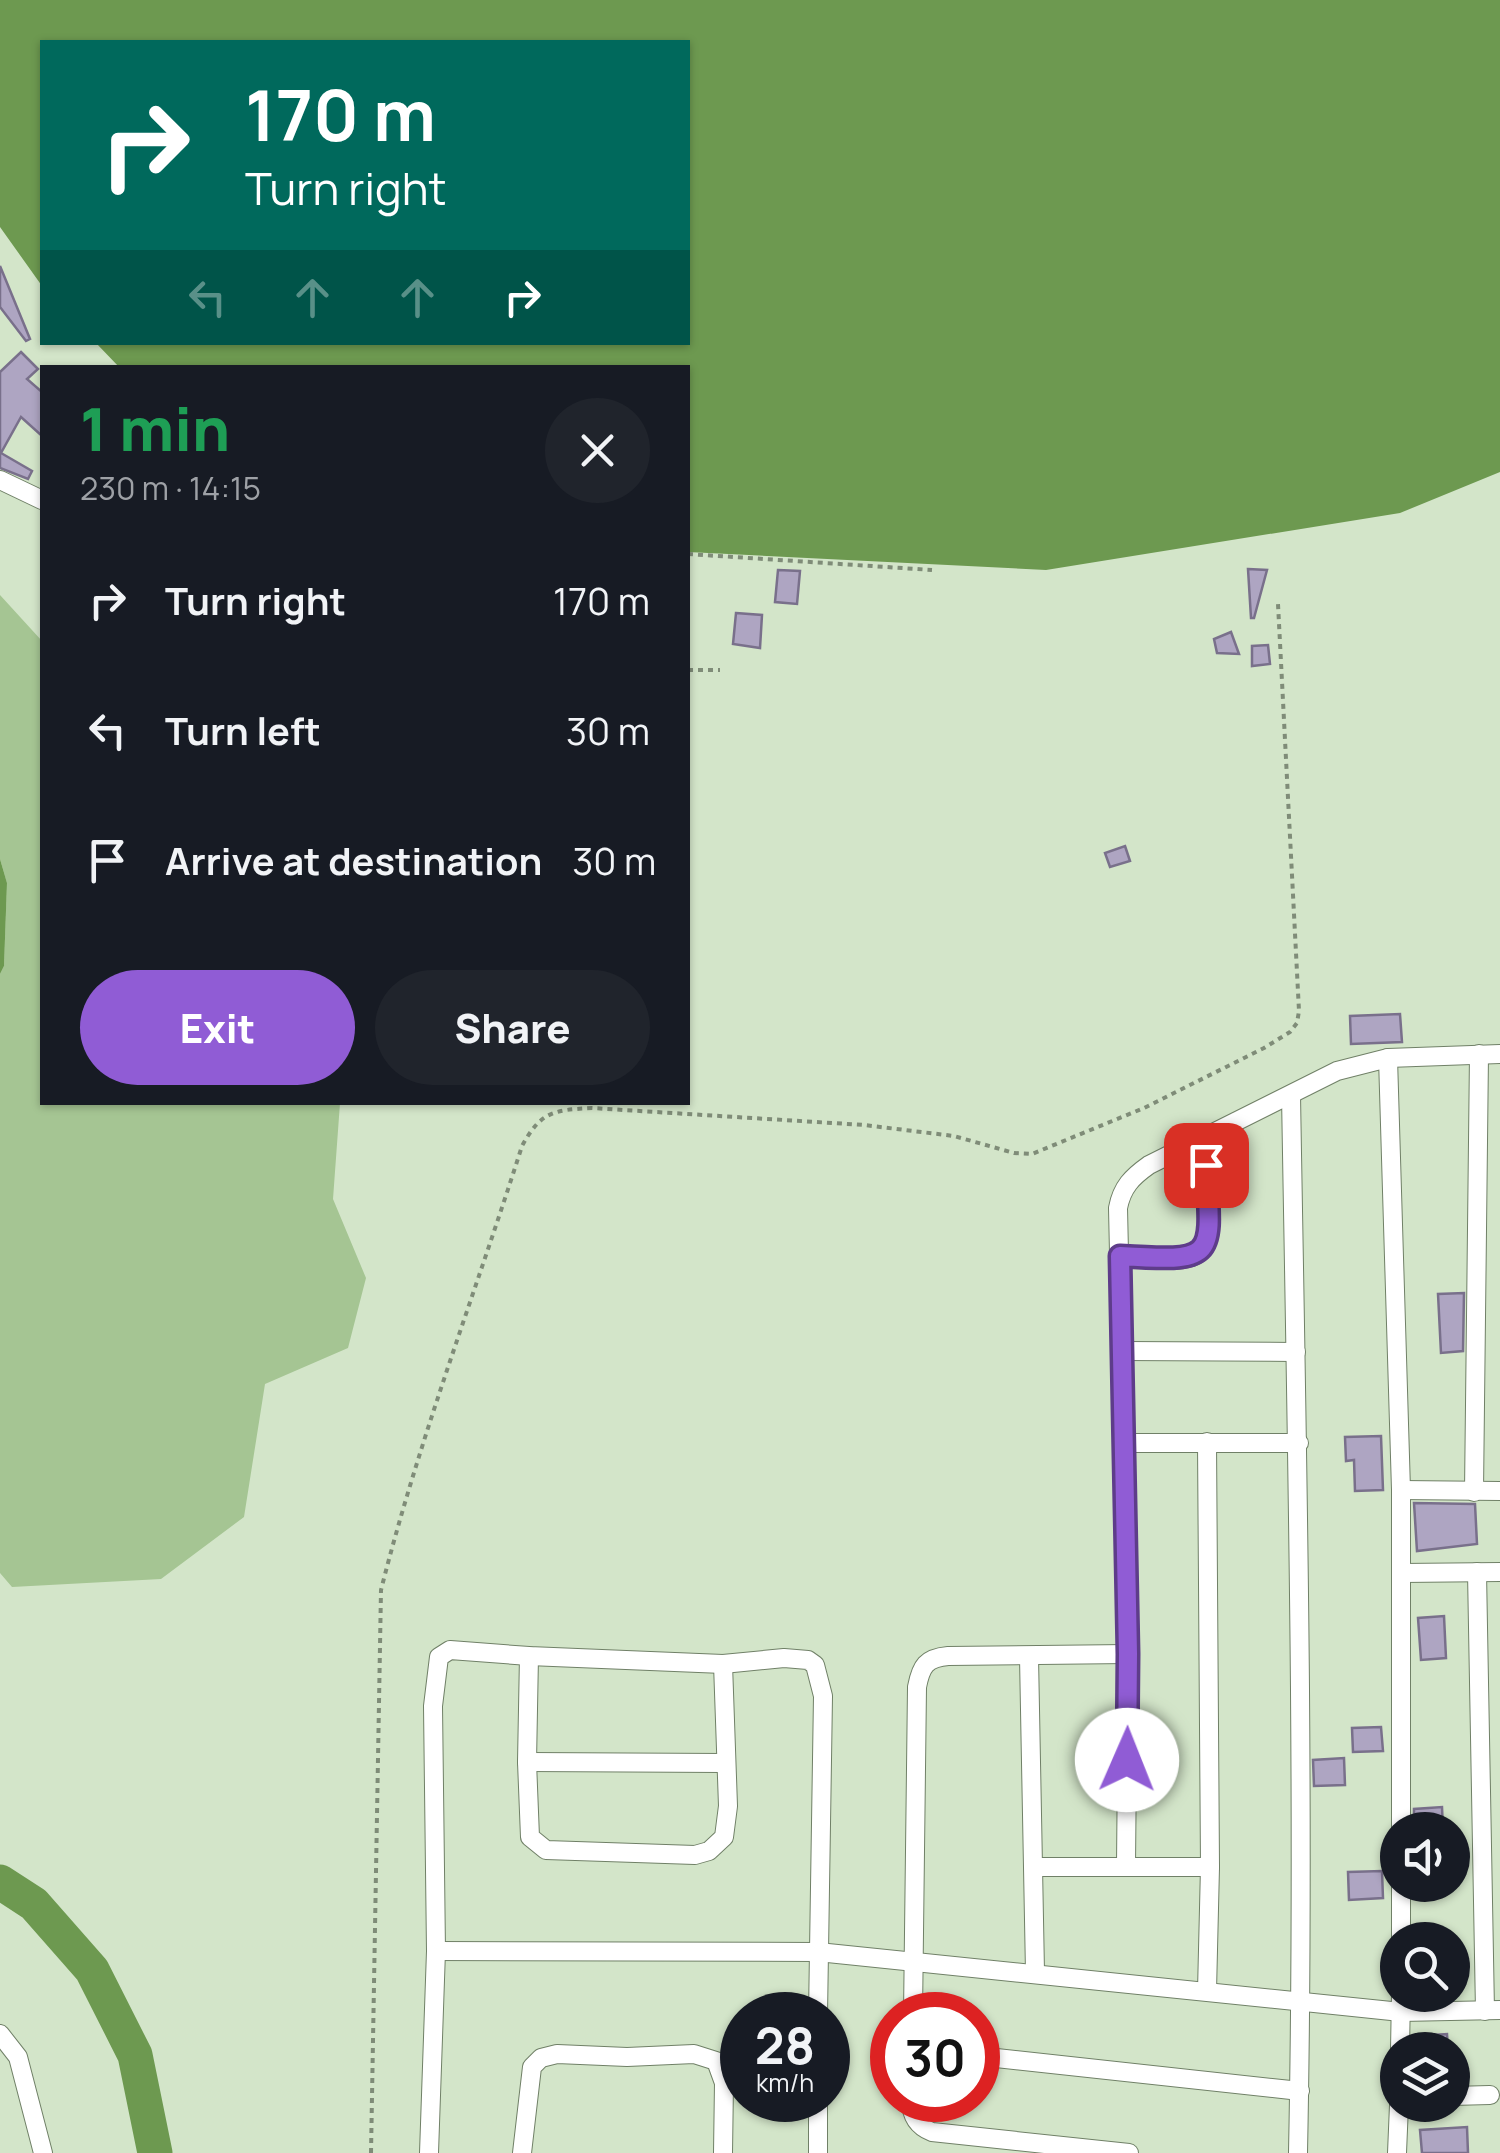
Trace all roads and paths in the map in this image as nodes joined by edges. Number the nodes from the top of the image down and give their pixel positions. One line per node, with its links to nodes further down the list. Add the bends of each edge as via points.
1 (0, 480): 2 (street)
2 (40, 499)
3 (690, 554): 4 (path)
4 (932, 570)
5 (1278, 604): 54 (path, via 1299,1011 1290,1032 1144,1108 1032,1154 864,1126 592,1108 547,1114 522,1146 403,1501 381,1590)
6 (690, 670): 7 (path)
7 (720, 670)
8 (1479, 1054): 9 (street); 10 (street); 21 (street)
9 (1500, 1054)
10 (1388, 1058): 11 (street, via 1338,1071); 19 (street)
11 (1292, 1095): 12 (street); 15 (street)
12 (1205, 1138): 13 (street, via 1149,1165 1123,1189); 13 (street, via 1210,1218 1200,1252 1189,1258)
13 (1120, 1256): 14 (street)
14 (1123, 1351): 15 (street); 17 (street)
15 (1296, 1352): 18 (street)
16 (1207, 1442): 17 (street); 18 (street); 33 (street)
17 (1124, 1443): 25 (street)
18 (1298, 1443): 42 (street)
19 (1400, 1490): 21 (street); 24 (street)
20 (1500, 1491): 21 (street)
21 (1474, 1492)
22 (1478, 1572): 23 (street); 24 (street); 44 (street)
23 (1500, 1572)
24 (1402, 1573): 31 (street)
25 (1128, 1654): 27 (street); 32 (street)
26 (529, 1656): 28 (street); 29 (street); 35 (street, via 461,1648 440,1657 433,1706)
27 (1029, 1657): 34 (street); 37 (street, via 933,1657 920,1672)
28 (724, 1664): 30 (street); 36 (street, via 808,1660 820,1674)
29 (527, 1762): 30 (street); 30 (street, via 528,1826 534,1843 546,1850 695,1855 724,1837)
30 (724, 1763)
31 (1401, 1812)
32 (1126, 1865): 33 (street); 34 (street)
33 (1210, 1866): 39 (street)
34 (1035, 1868): 38 (street)
35 (436, 1952): 36 (street); 55 (street)
36 (818, 1952): 37 (street); 40 (street)
37 (914, 1962): 38 (street); 41 (street)
38 (1035, 1972): 39 (street)
39 (1207, 1991): 42 (street)
40 (818, 1992)
41 (913, 1992)
42 (1302, 2001): 43 (street); 47 (street)
43 (1380, 2003)
44 (1492, 2011)
45 (0, 2034): 53 (street, via 18,2057)
46 (1000, 2058): 47 (street)
47 (1300, 2091): 60 (street)
48 (1490, 2095): 49 (street)
49 (1470, 2096)
50 (818, 2122): 58 (street)
51 (917, 2122): 59 (street, via 932,2132)
52 (1398, 2122): 61 (street)
53 (43, 2153)
54 (371, 2153)
55 (429, 2153)
56 (522, 2153): 57 (street, via 532,2067 541,2058 694,2054 716,2061 724,2083)
57 (723, 2153)
58 (818, 2153)
59 (1129, 2153)
60 (1298, 2153)
61 (1397, 2153)

